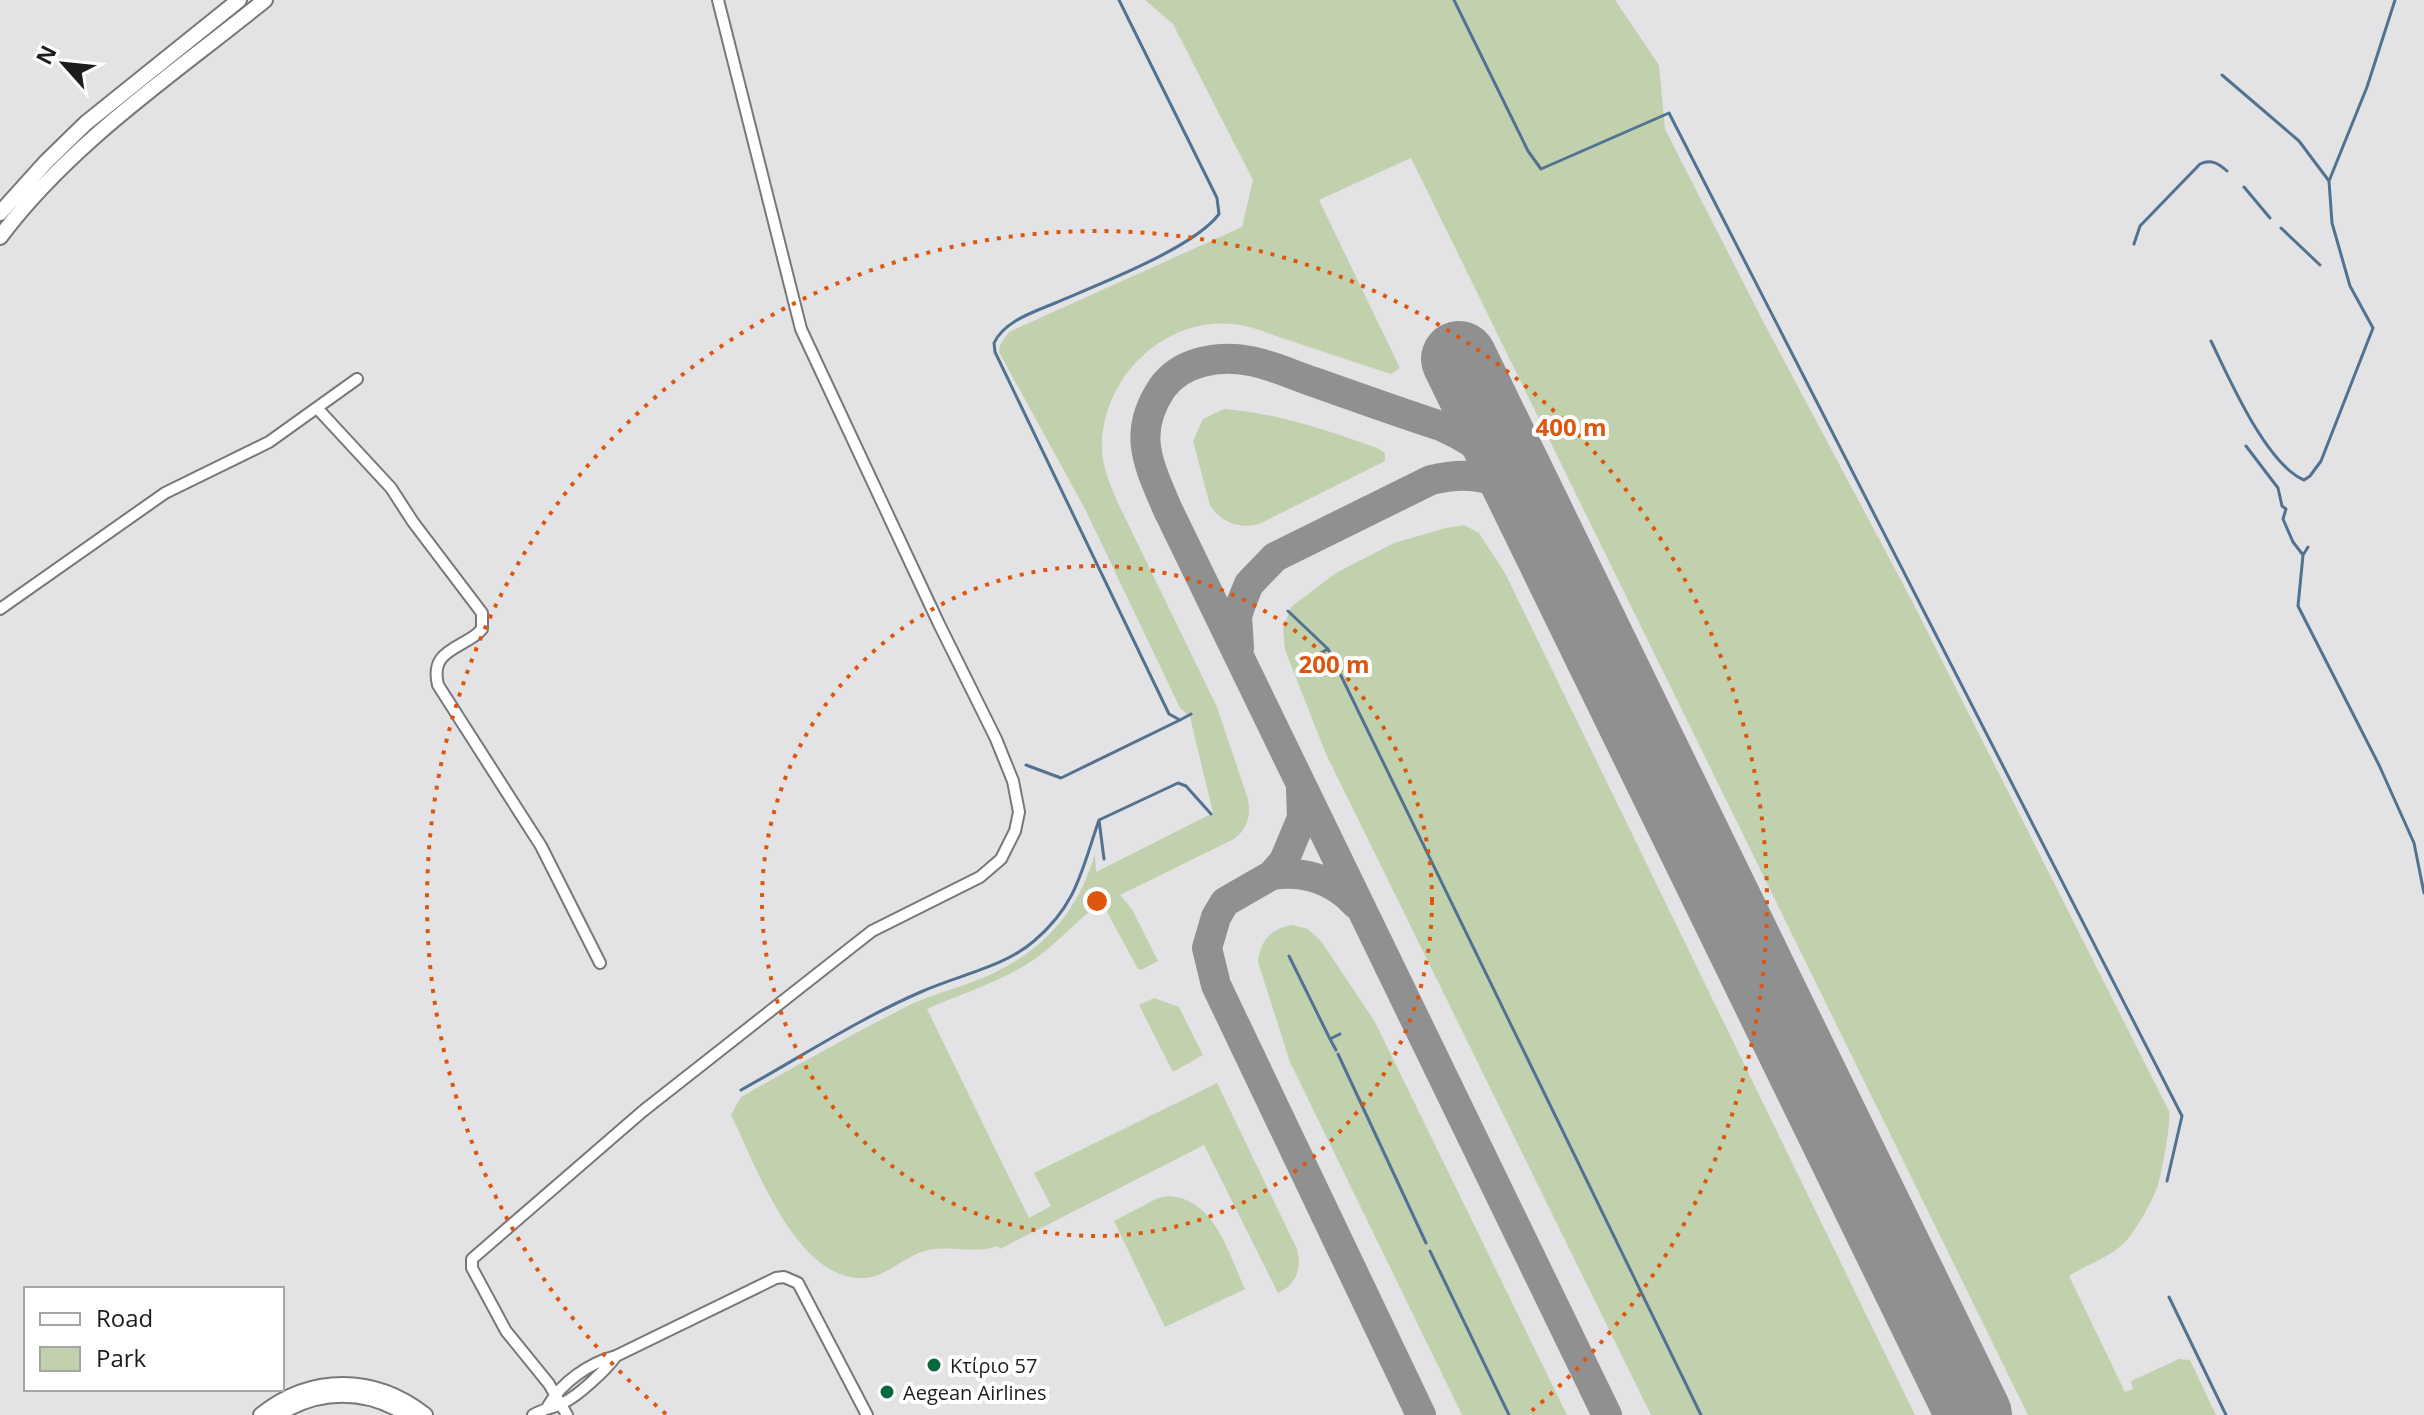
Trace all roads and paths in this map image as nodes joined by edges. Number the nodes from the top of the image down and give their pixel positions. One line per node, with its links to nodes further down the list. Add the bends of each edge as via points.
1 (239, 0): 4 (main road, via 86,123)
2 (265, 0): 5 (main road, via 98,134)
3 (718, 0): 11 (street, via 801,329 996,739 1019,812 1007,850 990,870 872,931 643,1111 478,1251 472,1268 506,1331)
4 (0, 213)
5 (0, 237)
6 (357, 379): 7 (street)
7 (317, 408): 8 (street, via 269,442 165,493); 9 (street, via 391,488 482,613 477,634 441,657 438,685 541,846)
8 (0, 609)
9 (600, 963)
10 (616, 1356): 11 (street, via 602,1359); 12 (street); 20 (street, via 784,1277 798,1283)
11 (555, 1394): 12 (street); 13 (street)
12 (561, 1404): 13 (street); 19 (street)
13 (548, 1406): 18 (street)
14 (261, 1415): 17 (main road, via 296,1392 339,1384 381,1390)
15 (277, 1415): 16 (main road, via 302,1401 346,1394)
16 (408, 1415)
17 (425, 1415)
18 (533, 1415)
19 (567, 1415)
20 (867, 1415)

